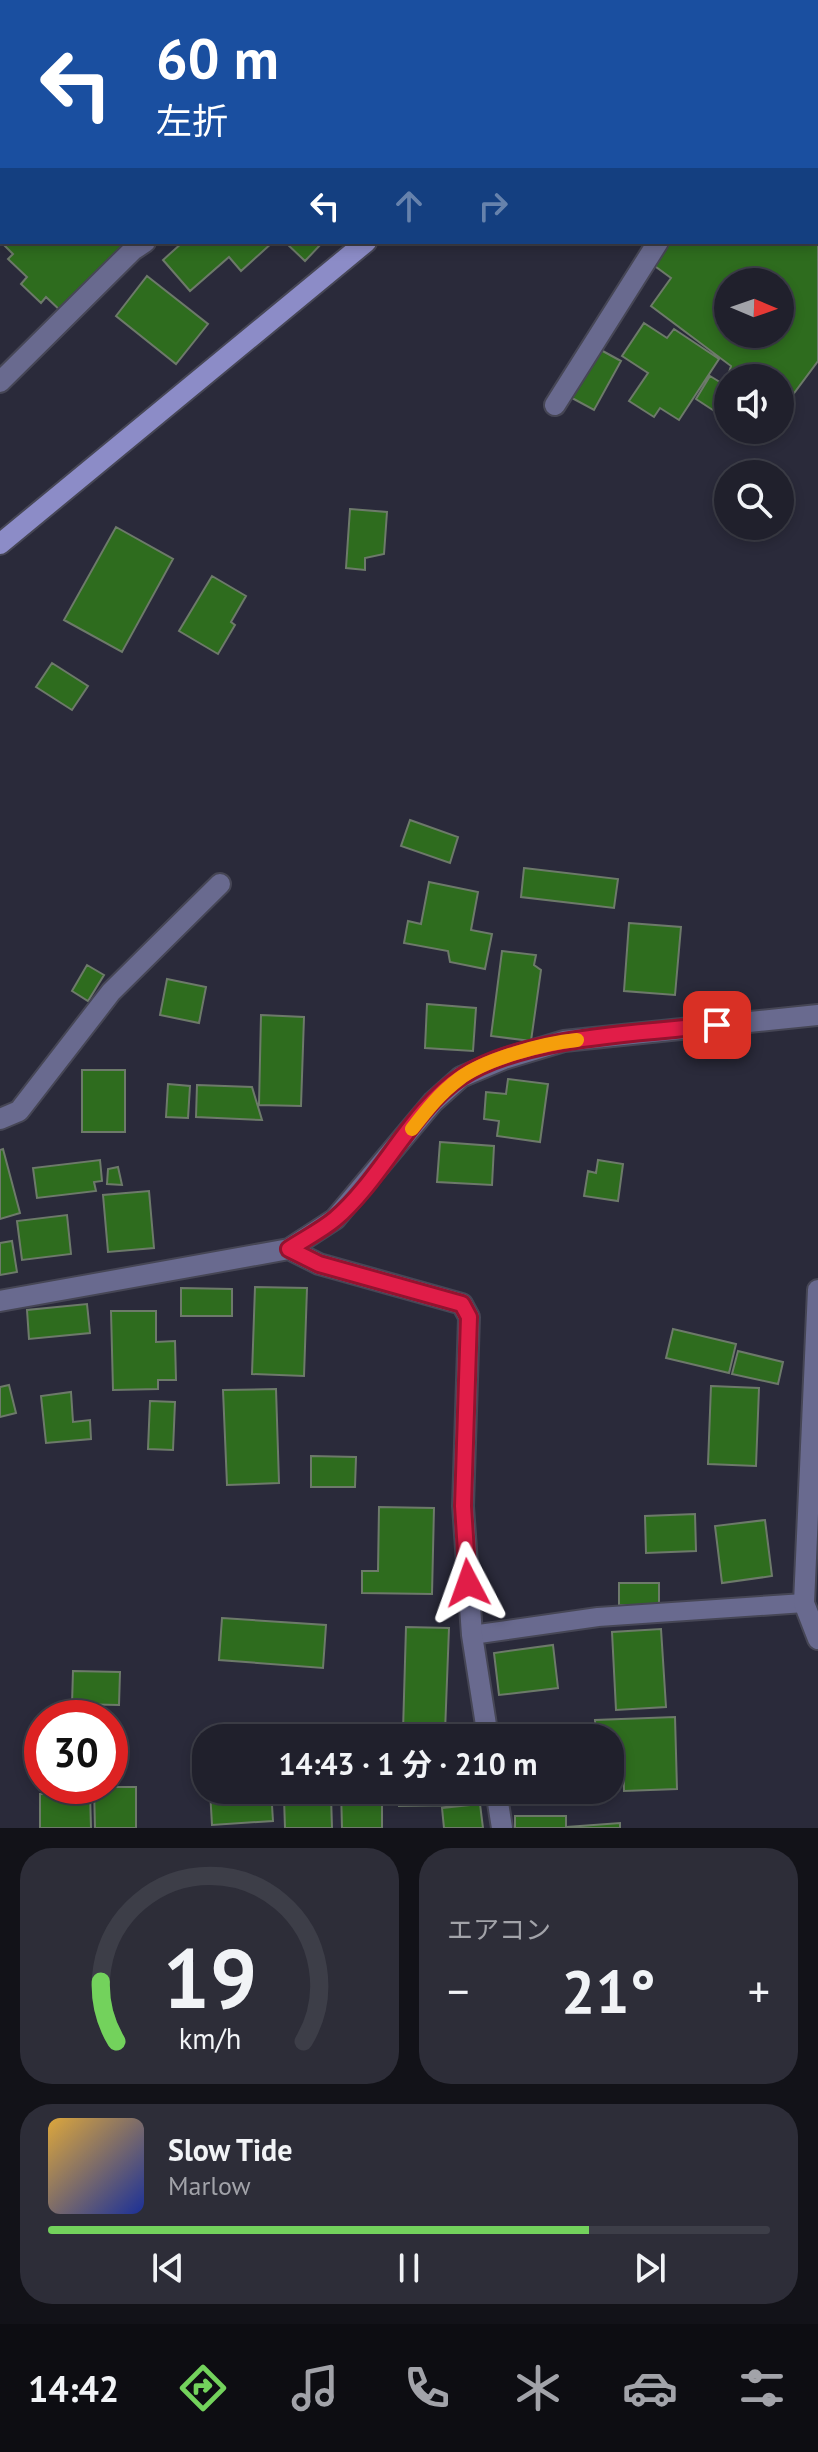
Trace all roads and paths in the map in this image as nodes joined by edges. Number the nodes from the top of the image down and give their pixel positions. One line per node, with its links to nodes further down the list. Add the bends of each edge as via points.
1 (142, 244): 4 (street)
2 (364, 244): 6 (street)
3 (657, 244): 5 (street)
4 (0, 382)
5 (555, 405)
6 (0, 544)
7 (220, 884): 9 (street, via 111,992 19,1111)
8 (818, 1015): 10 (street, via 564,1041 461,1077 433,1102 335,1219)
9 (0, 1119)
10 (289, 1249): 12 (street); 14 (street, via 319,1264 462,1304 469,1317 463,1506)
11 (818, 1290): 13 (street)
12 (0, 1301)
13 (804, 1603): 14 (lane, via 598,1617); 15 (street)
14 (472, 1635): 16 (street)
15 (818, 1639)
16 (486, 1724)
17 (498, 1804): 18 (street)
18 (502, 1828)

